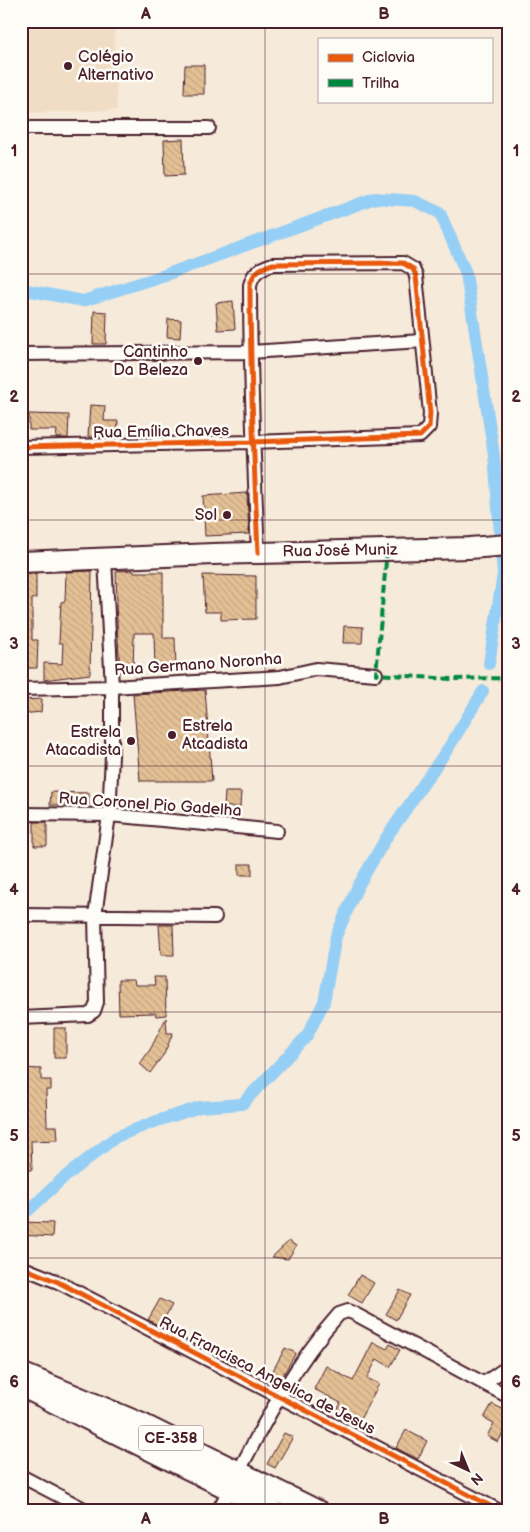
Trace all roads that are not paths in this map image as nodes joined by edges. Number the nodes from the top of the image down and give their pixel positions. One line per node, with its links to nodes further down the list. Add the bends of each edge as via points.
1 (21, 128): 2 (street)
2 (209, 128)
3 (422, 341): 4 (street); 4 (street, via 416,276 403,263 273,264 252,275); 6 (street, Rua Emília Chaves, via 430,422 426,432 420,436)
4 (250, 352): 5 (street); 6 (street)
5 (21, 354)
6 (252, 442): 7 (street, Rua Emília Chaves); 9 (street)
7 (21, 447)
8 (509, 546): 9 (main road, Rua José Muniz)
9 (258, 553): 10 (main road, Rua José Muniz)
10 (105, 560): 11 (main road, Rua José Muniz); 13 (street)
11 (21, 562)
12 (376, 674): 13 (street, Rua Germano Noronha, via 316,669 280,677)
13 (112, 687): 14 (street, Rua Germano Noronha); 16 (street)
14 (21, 689)
15 (21, 814): 16 (street, Rua Coronel Pio Gadelha)
16 (108, 815): 17 (street, Rua Coronel Pio Gadelha); 19 (street)
17 (277, 831)
18 (21, 915): 19 (street)
19 (96, 916): 20 (street); 21 (street, via 97,1002 94,1011 88,1015)
20 (215, 917)
21 (21, 1018)
22 (21, 1267): 27 (street, Rua Francisca Angelica de Jesus, via 58,1282)
23 (509, 1366): 25 (street)
24 (21, 1373): 29 (main road, CE-358, via 142,1424)
25 (484, 1383): 27 (street, via 348,1311 339,1314); 28 (street)
26 (21, 1386): 31 (main road, CE-358)
27 (278, 1397): 29 (street); 36 (street, Rua Francisca Angelica de Jesus)
28 (509, 1397)
29 (239, 1471): 31 (street); 35 (main road, CE-358)
30 (21, 1476): 32 (street)
31 (229, 1489): 33 (street); 34 (main road, CE-358)
32 (88, 1511)
33 (218, 1511)
34 (273, 1511)
35 (318, 1511)
36 (500, 1511)

